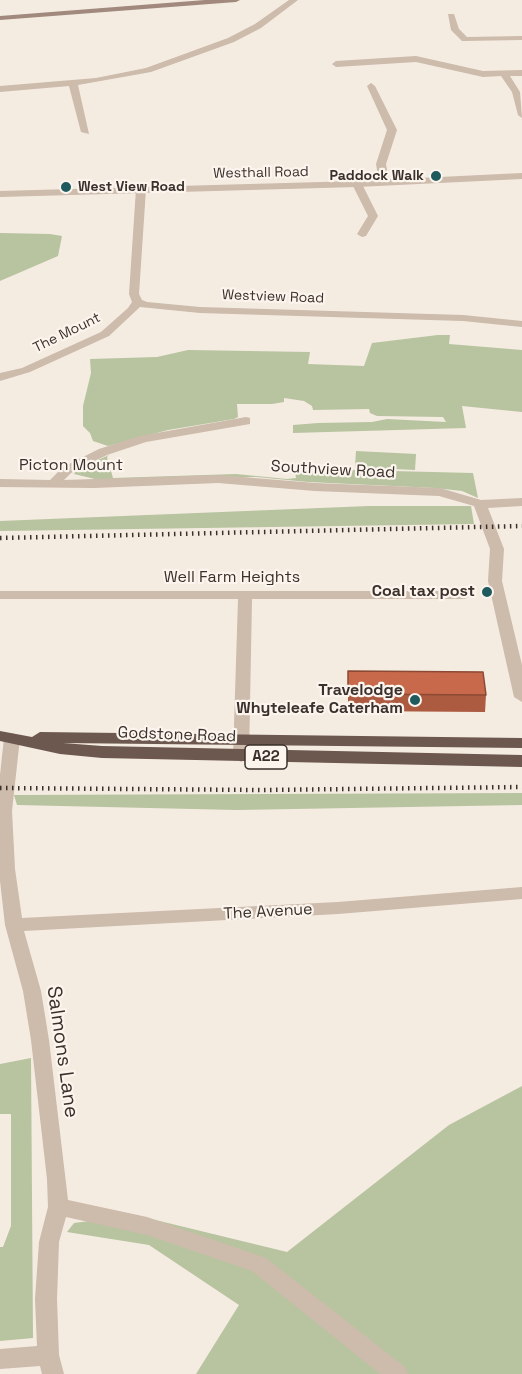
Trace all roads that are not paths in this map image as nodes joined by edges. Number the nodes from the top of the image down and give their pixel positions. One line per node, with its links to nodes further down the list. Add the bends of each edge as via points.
1 (236, 0): 4 (main road)
2 (294, 0): 9 (street, via 258,26 206,51 148,70)
3 (452, 16): 5 (street, via 455,30 465,39)
4 (0, 18)
5 (522, 38)
6 (336, 64): 8 (street, via 416,59 483,74)
7 (522, 73): 8 (street)
8 (504, 74): 12 (street, via 516,92)
9 (73, 83): 11 (street); 13 (street)
10 (371, 86): 15 (street, via 392,130 381,164)
11 (0, 89)
12 (522, 115)
13 (86, 132)
14 (522, 176): 15 (street, Westhall Road)
15 (384, 182): 16 (street, Westhall Road)
16 (357, 184): 17 (street, Westhall Road); 19 (street, via 373,216)
17 (141, 189): 18 (street, Westhall Road); 20 (street, via 134,294)
18 (0, 194)
19 (362, 234)
20 (137, 302): 21 (street, Westview Road, via 171,308 463,318); 22 (street, The Mount, via 105,334 26,370)
21 (522, 324)
22 (0, 377)
23 (246, 421): 26 (street, via 144,439 103,452 67,470)
24 (141, 482): 26 (street, Picton Mount); 28 (street, Southview Road, via 218,479 440,492)
25 (0, 483): 26 (street, Picton Mount)
26 (54, 483)
27 (522, 502): 28 (street, Southview Road)
28 (480, 504): 32 (street, via 496,549 495,581)
29 (465, 595): 31 (street, Well Farm Heights)
30 (0, 596): 31 (street, Well Farm Heights)
31 (245, 596): 35 (street)
32 (522, 697)
33 (6, 737): 35 (highway, Godstone Road / A22, via 102,752); 38 (street, Salmons Lane, via 4,811)
34 (522, 743): 35 (highway, Godstone Road / A22)
35 (241, 748): 36 (highway, Godstone Road / A22)
36 (522, 761)
37 (522, 892): 38 (street, The Avenue, via 338,908)
38 (14, 925): 39 (street, Salmons Lane, via 32,991)
39 (58, 1207): 41 (street, Salmons Lane, via 50,1242 46,1309); 42 (street, via 147,1226 259,1264)
40 (0, 1359): 41 (street)
41 (51, 1364)
42 (398, 1374)

